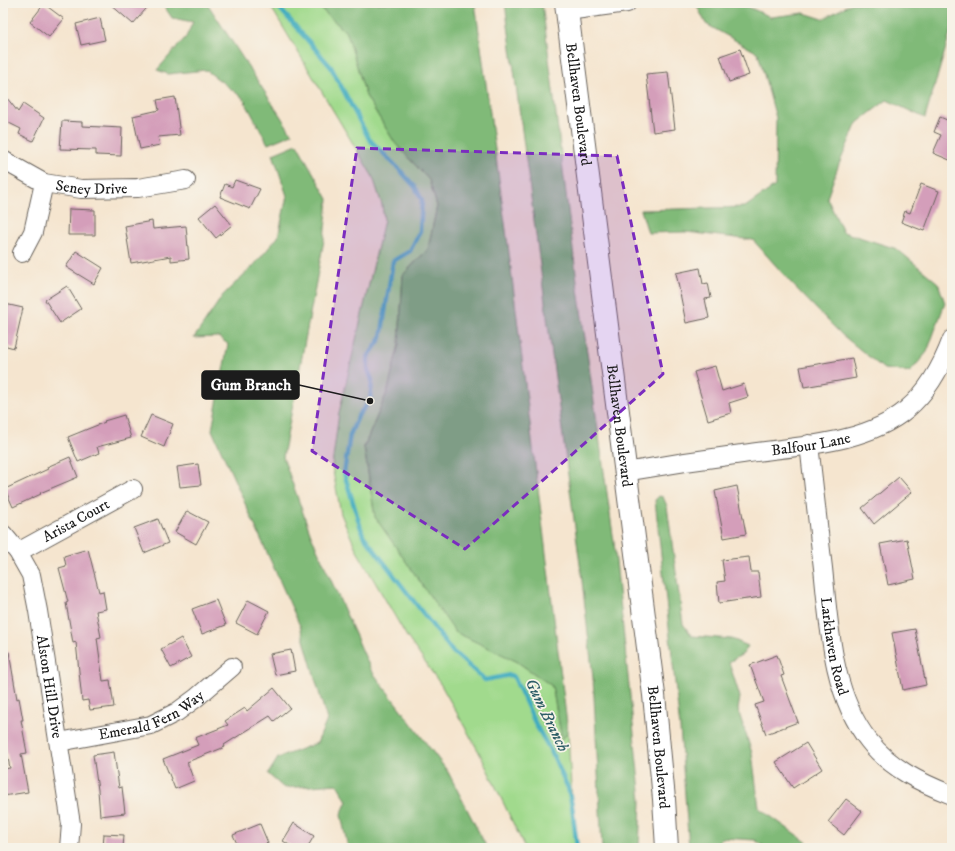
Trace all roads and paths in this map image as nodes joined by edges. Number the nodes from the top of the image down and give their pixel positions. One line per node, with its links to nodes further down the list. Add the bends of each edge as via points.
1 (627, 3): 2 (street)
2 (566, 7): 9 (main road, Bellhaven Boulevard)
3 (3, 160): 5 (street, Seney Drive)
4 (186, 180): 5 (street, Seney Drive, via 138,188 81,189)
5 (44, 183): 6 (street, via 32,232)
6 (22, 253)
7 (952, 339): 8 (street, Balfour Lane, via 929,386 906,410 871,431 839,440)
8 (809, 444): 9 (street, Balfour Lane); 15 (street, Larkhaven Road, via 829,625 845,699 857,725 881,755 921,781)
9 (626, 472): 17 (main road, Bellhaven Boulevard, via 654,695)
10 (133, 489): 12 (street, Arista Court)
11 (3, 534): 12 (street, Alston Hill Drive)
12 (18, 552): 14 (street, Alston Hill Drive, via 31,576)
13 (232, 667): 14 (street, Emerald Fern Way, via 196,698 163,720 151,725)
14 (59, 742): 16 (street, Alston Hill Drive, via 71,824)
15 (952, 795)
16 (69, 848)
17 (667, 848)

